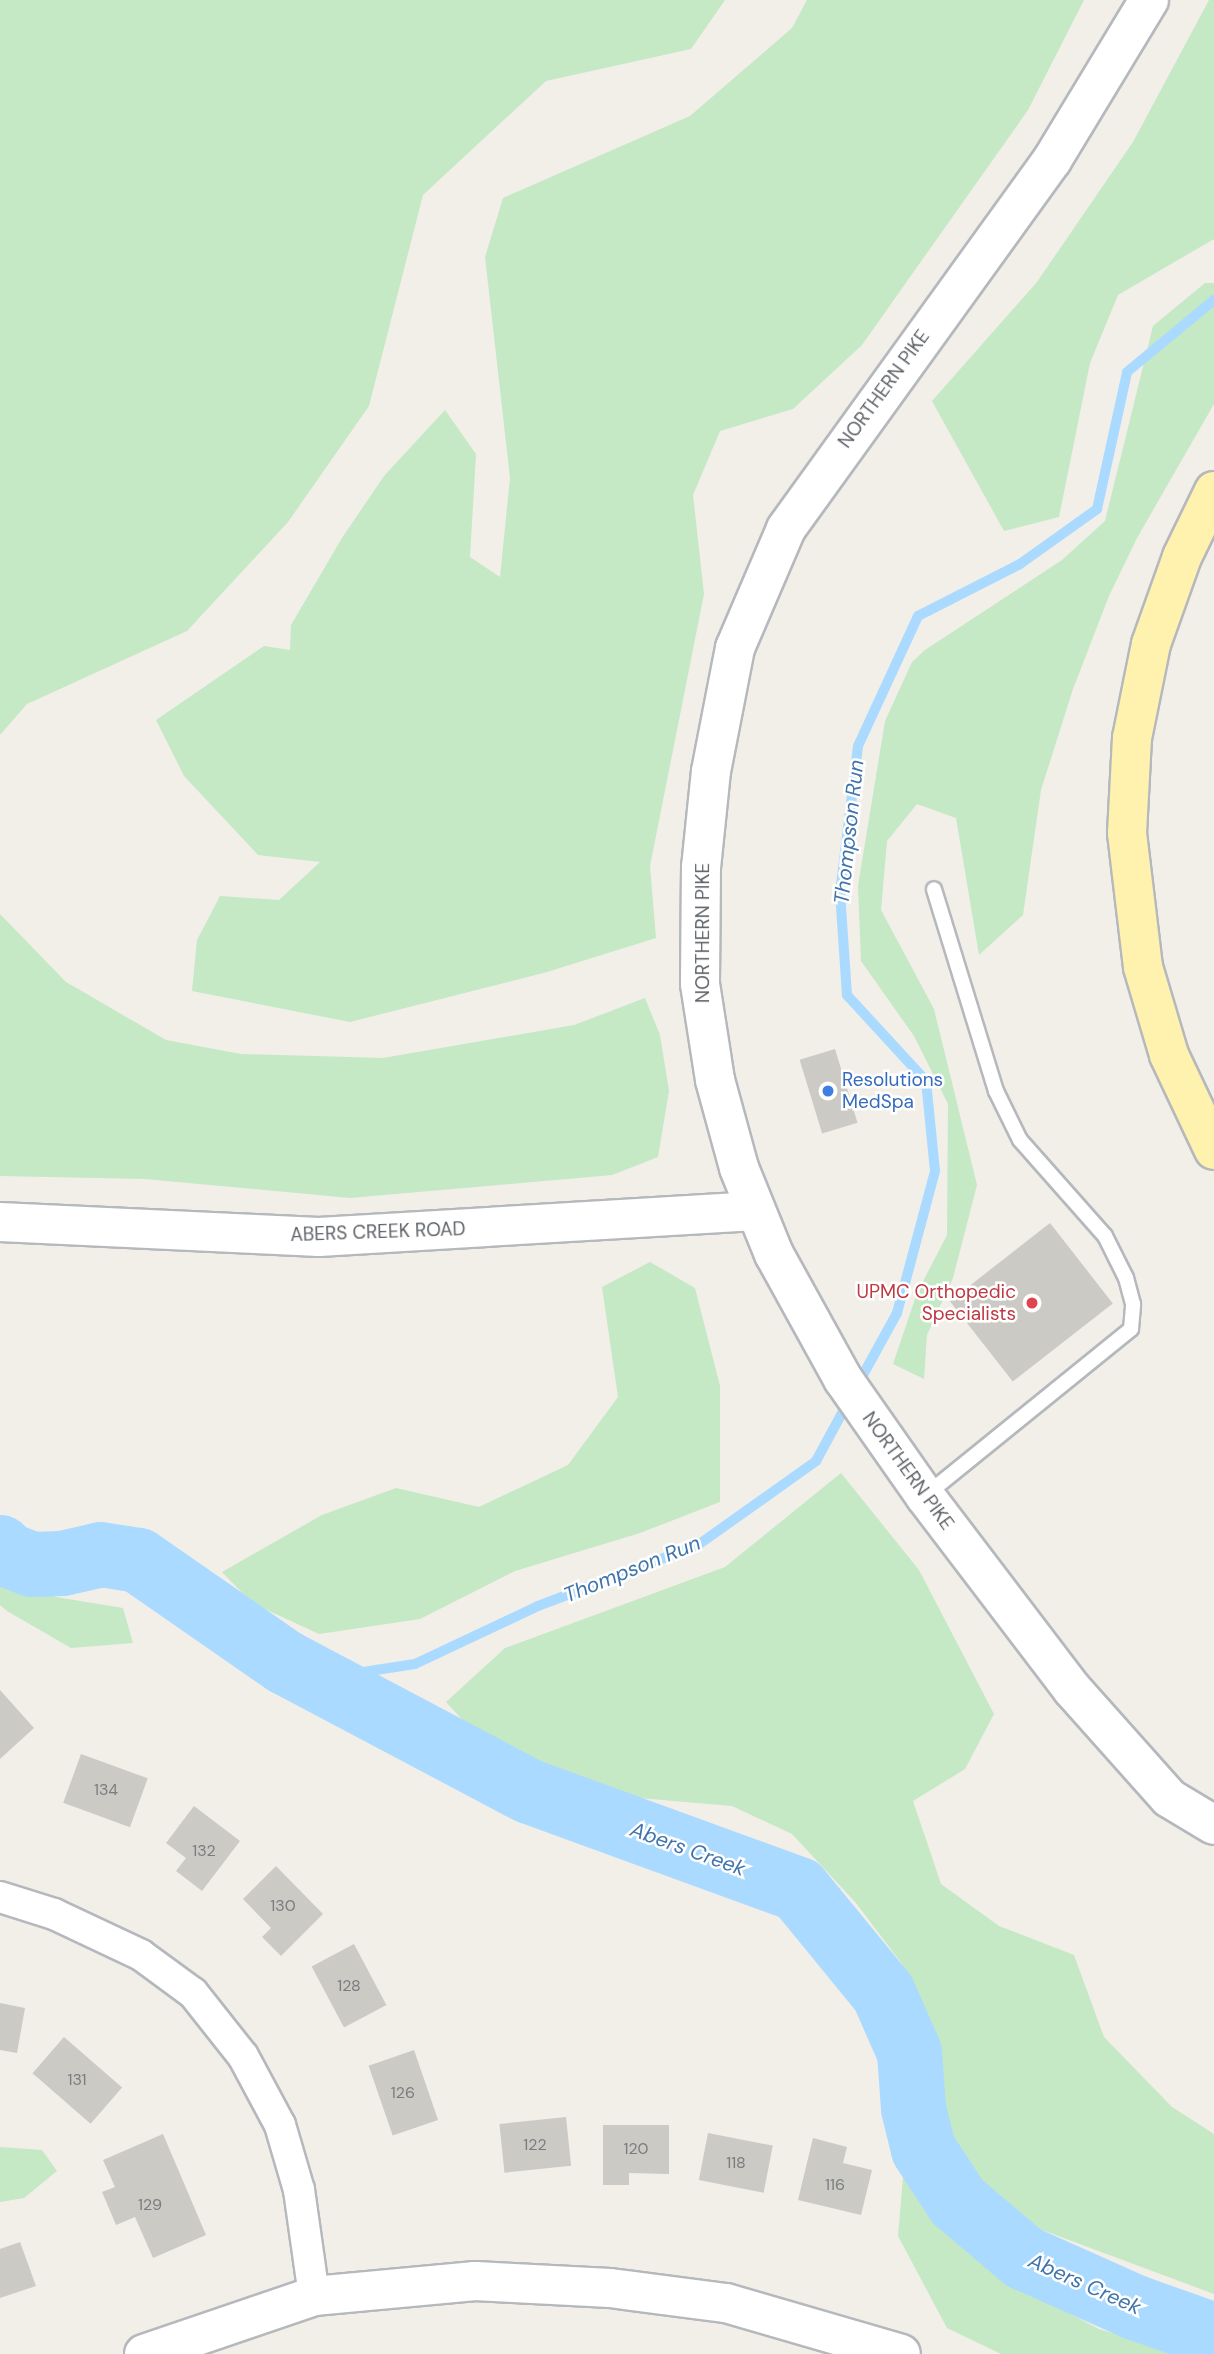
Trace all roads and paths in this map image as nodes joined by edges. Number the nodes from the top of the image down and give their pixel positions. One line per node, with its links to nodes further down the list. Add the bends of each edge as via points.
1 (1149, 0): 5 (main road, NORTHERN PIKE, via 1052,160 786,529 736,648 711,771 703,853 700,984 715,1080)
2 (1214, 492): 4 (main road, via 1182,557 1151,644 1132,738 1127,833 1135,923 1146,979 1174,1066)
3 (934, 889): 7 (lane, via 996,1091 1020,1140 1105,1236 1133,1304 1131,1329)
4 (1214, 1150)
5 (755, 1211): 6 (main road, ABERS CREEK ROAD, via 319,1237); 7 (main road, NORTHERN PIKE, via 795,1297 843,1379)
6 (0, 1222)
7 (925, 1496): 8 (main road, NORTHERN PIKE, via 1072,1689 1154,1782 1189,1812)
8 (1214, 1825)
9 (0, 1897): 10 (street, via 54,1914 141,1955 193,1993 243,2056 280,2125 299,2190)
10 (314, 2296): 11 (main road); 12 (main road, via 475,2281 610,2288 726,2304)
11 (144, 2354)
12 (901, 2354)

